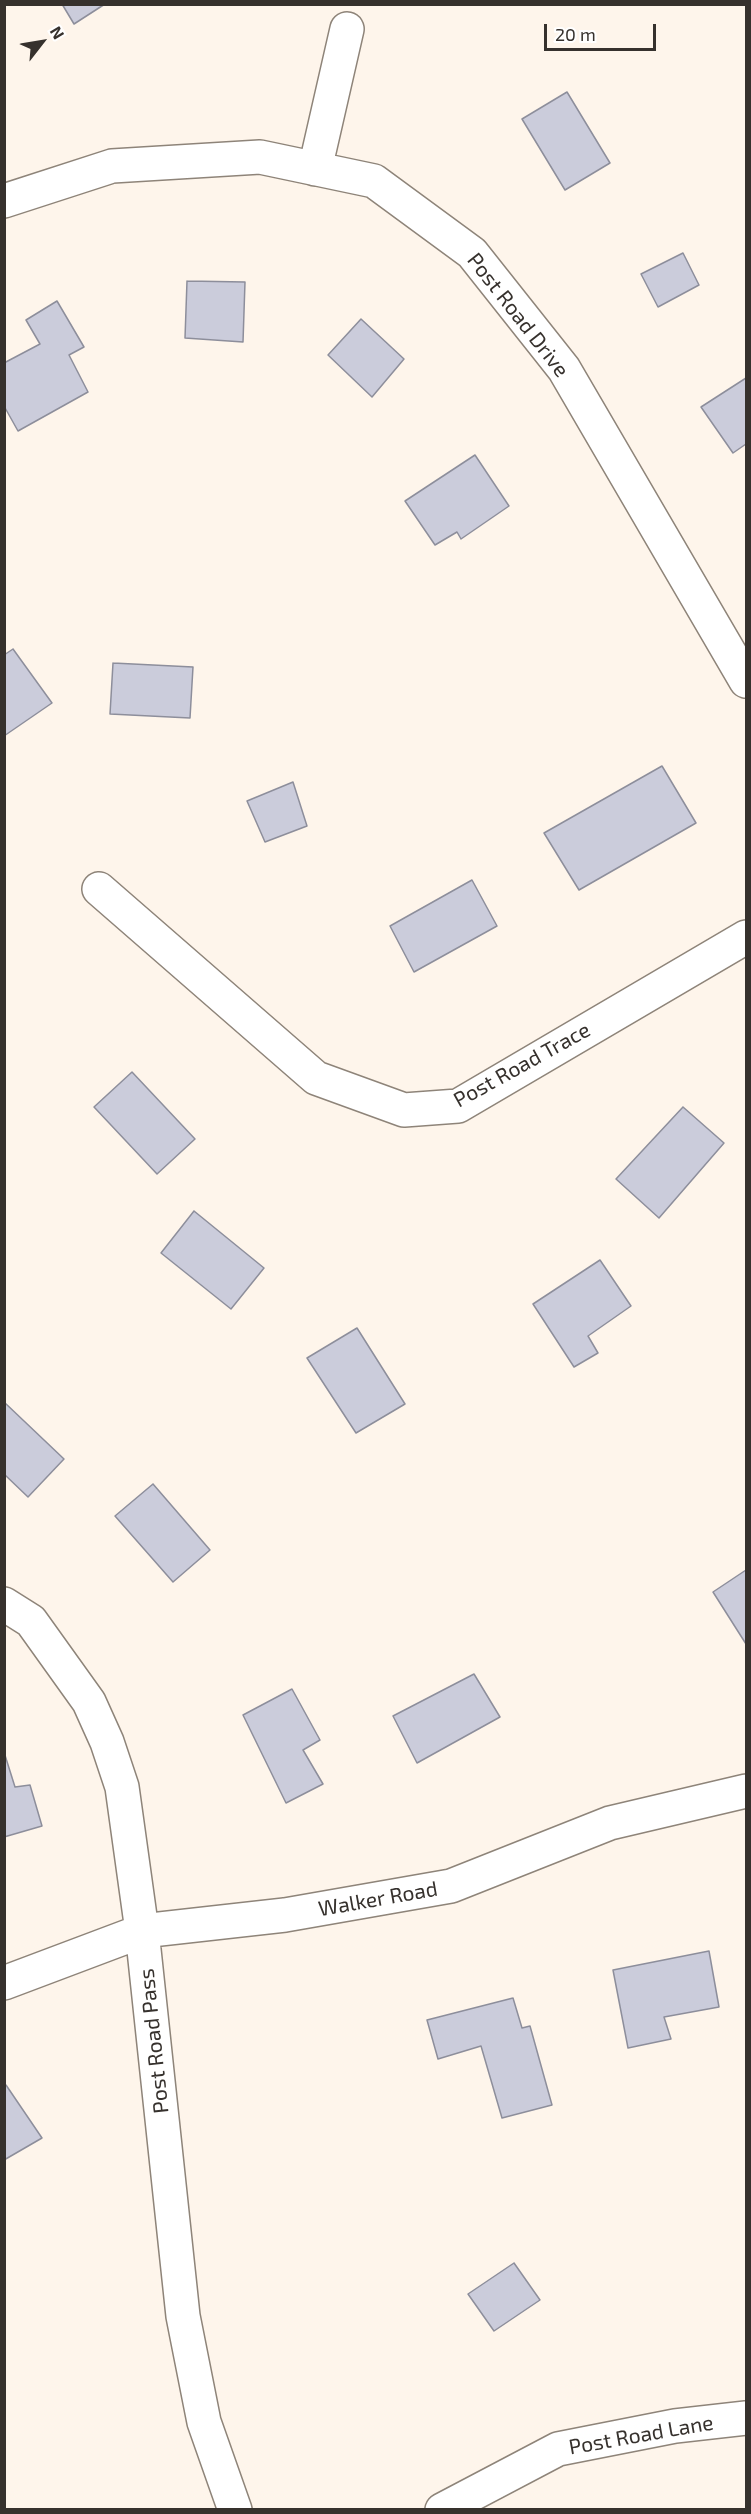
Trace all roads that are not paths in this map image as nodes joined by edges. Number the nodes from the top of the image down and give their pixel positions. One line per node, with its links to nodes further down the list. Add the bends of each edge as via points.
1 (347, 29): 2 (street)
2 (315, 169): 3 (street, Post Road Drive, via 260,157 112,166); 4 (street, Post Road Drive, via 374,182 472,253 564,369)
3 (4, 201)
4 (747, 681)
5 (99, 890): 6 (street, Post Road Trace, via 316,1078 404,1110 458,1106)
6 (747, 937)
7 (4, 1604): 9 (street, Post Road Pass, via 31,1621 89,1702 107,1742 122,1787)
8 (747, 1791): 9 (street, Walker Road, via 610,1823 451,1886 285,1915)
9 (142, 1931): 10 (street, Walker Road); 12 (street, Post Road Pass, via 183,2316 204,2422)
10 (4, 1983)
11 (747, 2418): 13 (street, Post Road Lane, via 675,2426 558,2449)
12 (235, 2510)
13 (442, 2510)

